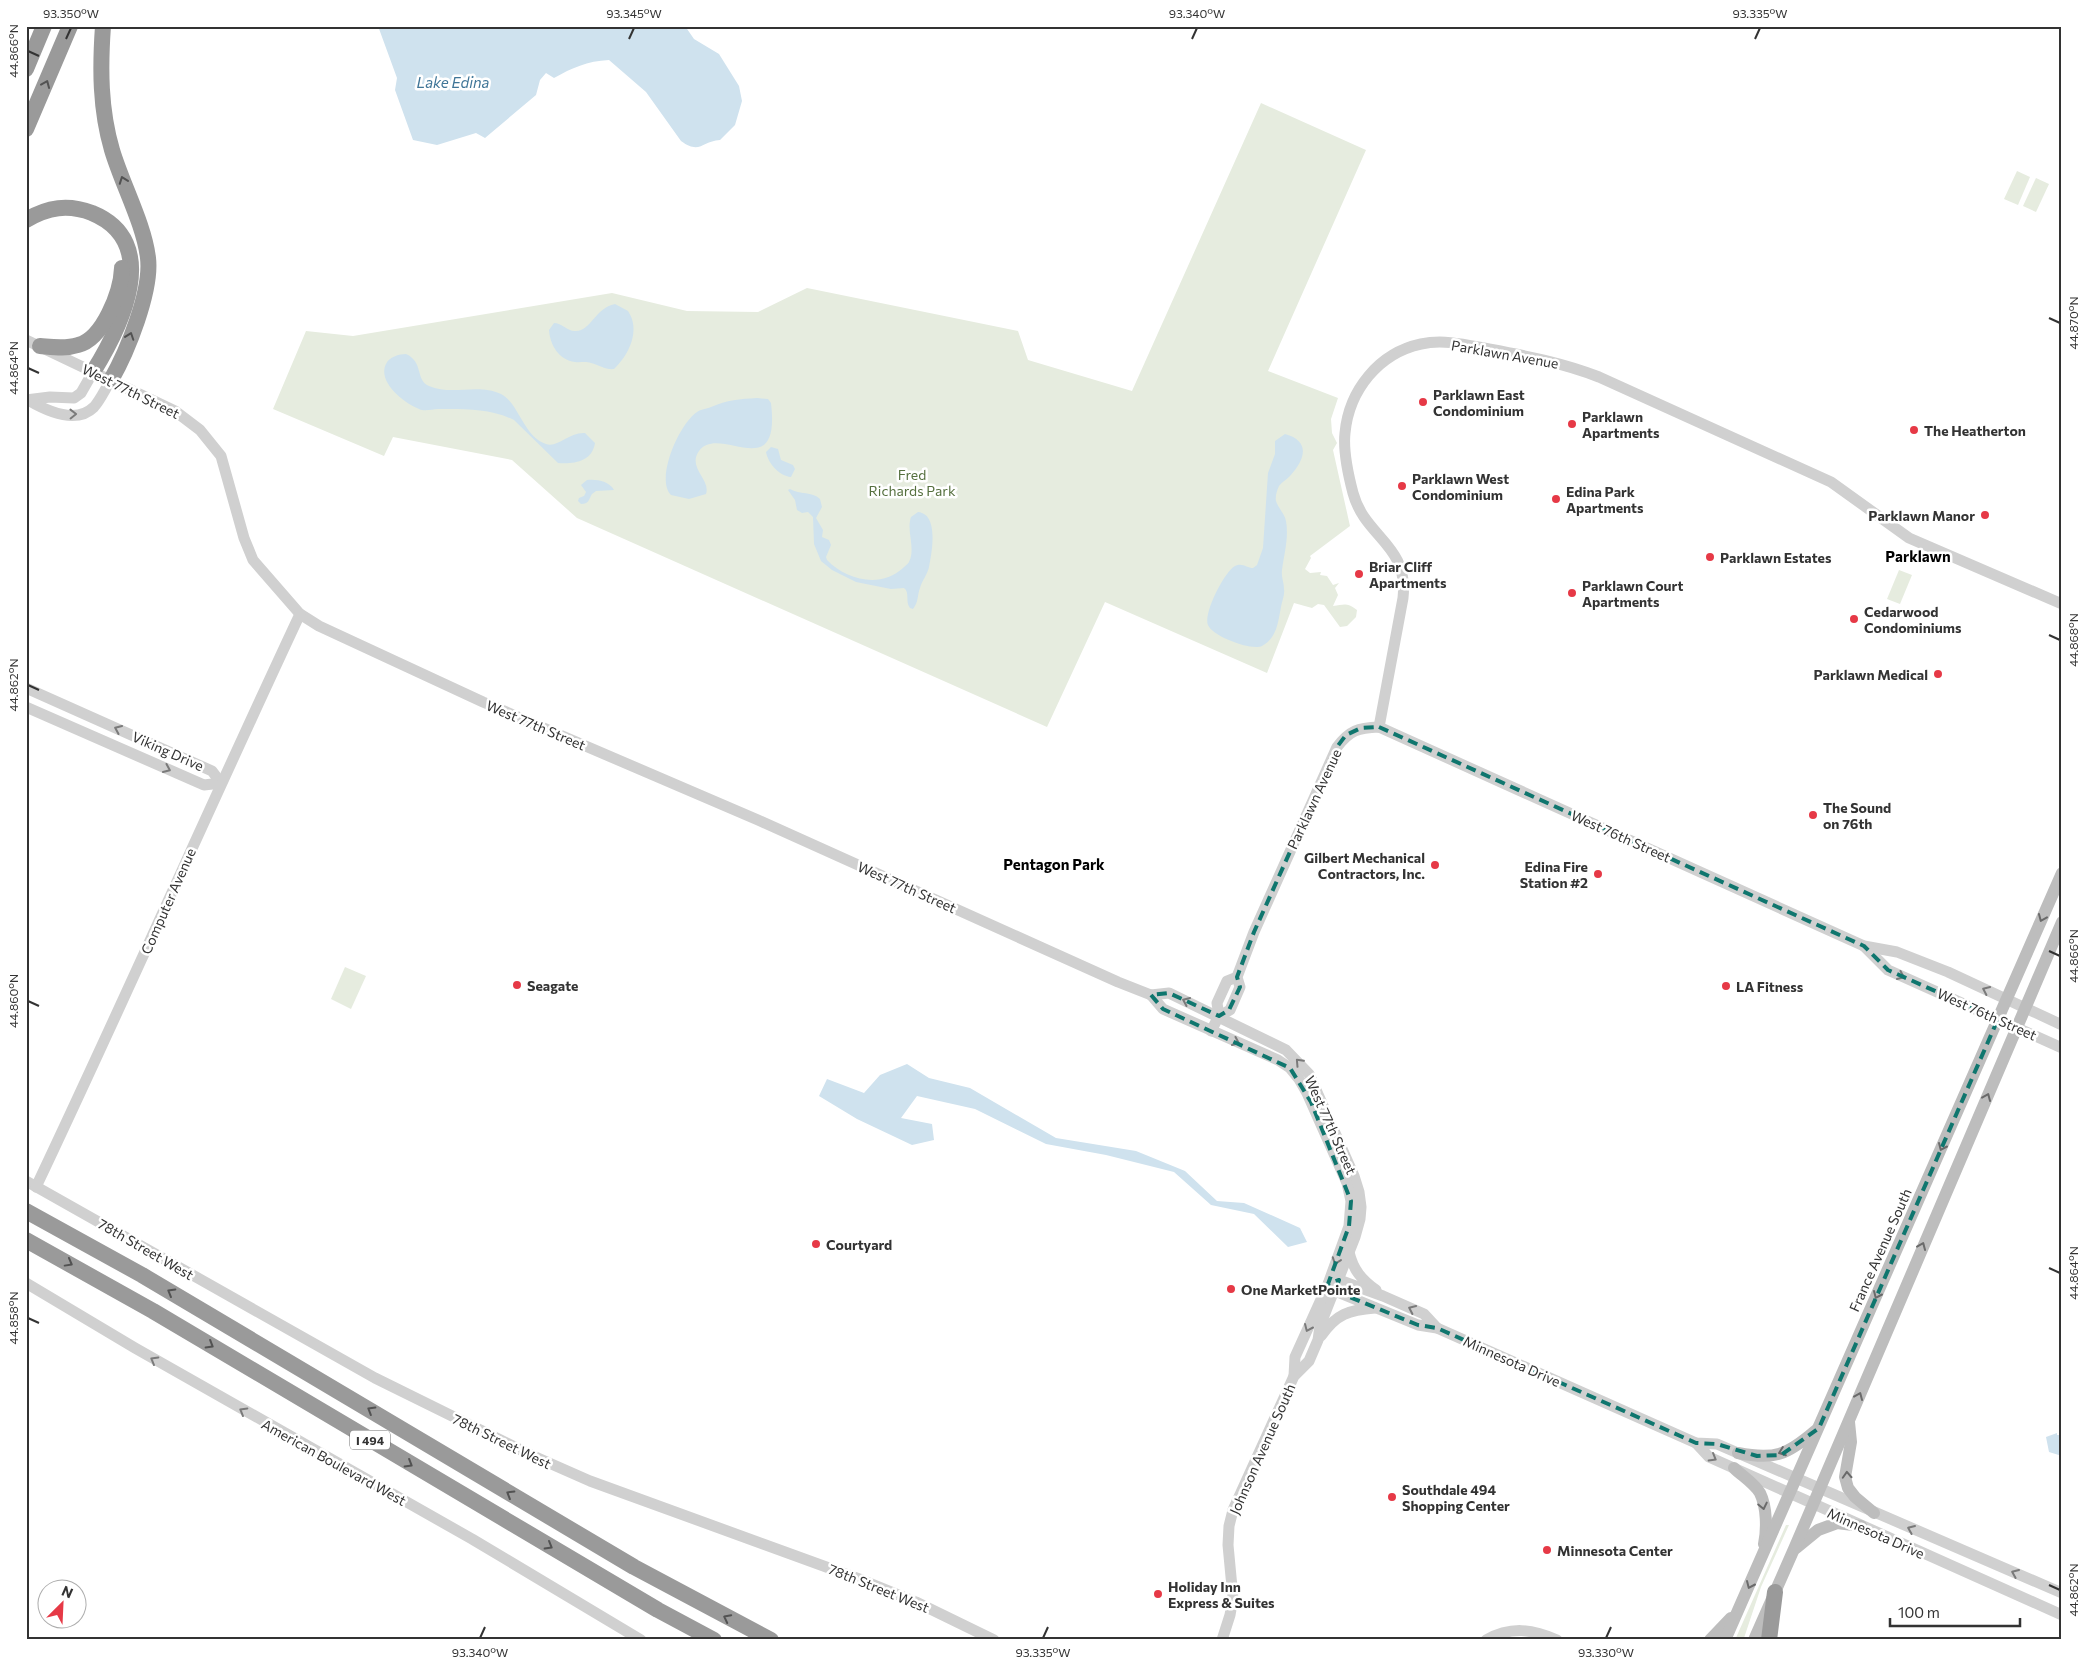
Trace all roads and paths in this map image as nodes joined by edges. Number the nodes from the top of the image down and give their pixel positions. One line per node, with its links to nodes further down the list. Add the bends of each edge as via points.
1 (44, 26): 4 (highway)
2 (70, 26): 5 (highway, one-way to 2)
3 (103, 26): 10 (highway, one-way to 3, via 122,361 148,272 145,246 105,123 100,61)
4 (26, 69)
5 (26, 129)
6 (26, 220): 7 (highway, via 51,208 80,209 111,225)
7 (126, 244): 8 (highway, via 119,286 97,333 88,341 67,347); 9 (highway, via 131,264 129,293)
8 (33, 343): 9 (street, West 77th Street)
9 (93, 372): 10 (street, West 77th Street); 11 (street, via 81,393 74,398)
10 (111, 380): 11 (street, one-way to 10, via 47,411 82,414 96,405); 13 (street, West 77th Street, via 175,411 211,442 226,469 253,560)
11 (27, 400)
12 (2062, 604): 16 (street, Parklawn Avenue, via 1909,538 1851,494 1811,472 1595,375 1546,360 1460,344 1422,344 1404,349 1374,369 1362,383 1348,416 1345,434 1353,494 1360,512 1393,550 1404,580)
13 (300, 614): 17 (street, Computer Avenue); 21 (street, West 77th Street, via 319,626 483,702)
14 (26, 688): 17 (street, Viking Drive, one-way to 14, via 212,770)
15 (26, 707): 17 (street, Viking Drive, one-way to 17, via 204,785)
16 (1379, 727): 20 (street, West 76th Street); 24 (street, Parklawn Avenue, via 1361,728 1346,735 1337,747 1237,977 1227,981 1217,1004)
17 (221, 783): 30 (street, Computer Avenue, via 118,1012)
18 (2062, 873): 22 (main road, France Avenue South, one-way to 22)
19 (2062, 922): 23 (main road)
20 (1864, 946): 22 (street, West 76th Street, one-way to 20, via 1897,952); 25 (street, West 76th Street, one-way to 25, via 1888,970)
21 (1151, 995): 24 (street, West 77th Street, one-way to 21, via 1169,993); 28 (street, West 77th Street, via 1163,1009)
22 (2007, 1000): 23 (street, West 76th Street); 25 (main road, France Avenue South)
23 (2025, 1008): 26 (street, West 76th Street); 27 (main road)
24 (1220, 1016): 28 (street, Parklawn Avenue); 33 (street, West 77th Street, one-way to 24, via 1360,1219 1360,1192 1309,1074 1286,1050)
25 (1998, 1020): 27 (street, West 76th Street); 42 (main road, France Avenue South, one-way to 42)
26 (2062, 1025)
27 (2016, 1028): 29 (street, West 76th Street); 41 (main road, one-way to 27)
28 (1211, 1031): 35 (street, West 77th Street, one-way to 35, via 1290,1068 1311,1102 1351,1201 1349,1226)
29 (2062, 1048)
30 (31, 1184): 61 (street, 78th Street West, via 367,1374 531,1455 590,1481 862,1580)
31 (26, 1211): 60 (highway, I 494, one-way to 31, via 634,1567 159,1285)
32 (26, 1240): 59 (highway, I 494, one-way to 59)
33 (1349, 1252): 35 (street, West 77th Street); 36 (street, via 1355,1270)
34 (26, 1283): 58 (street, American Boulevard West, one-way to 34)
35 (1334, 1285): 36 (street, Minnesota Drive); 37 (street, Minnesota Drive); 39 (street, Johnson Avenue South); 40 (street, Johnson Avenue South, one-way to 40, via 1295,1357)
36 (1383, 1296): 38 (street, Minnesota Drive, one-way to 36, via 1424,1314)
37 (1379, 1308): 38 (street, Minnesota Drive, via 1418,1325); 39 (street, via 1338,1316)
38 (1437, 1328): 43 (street, Minnesota Drive)
39 (1318, 1340): 40 (street, Johnson Avenue South, via 1309,1361)
40 (1294, 1376): 62 (street, Johnson Avenue South, via 1233,1510 1228,1546 1233,1598)
41 (1848, 1420): 47 (main road); 50 (main road, one-way to 41, via 1848,1488 1845,1477 1851,1442)
42 (1819, 1428): 44 (main road, one-way to 44, via 1781,1455); 46 (main road, France Avenue South)
43 (1696, 1443): 44 (street, Minnesota Drive, via 1717,1444); 45 (street, Minnesota Drive, one-way to 45, via 1709,1457)
44 (1738, 1453): 46 (street, Minnesota Drive)
45 (1734, 1468): 48 (street, Minnesota Drive); 53 (main road, one-way to 53, via 1760,1494 1766,1536)
46 (1796, 1478): 47 (street, Minnesota Drive); 48 (main road, France Avenue South)
47 (1819, 1488): 49 (main road); 50 (street, Minnesota Drive)
48 (1789, 1494): 49 (street, Minnesota Drive); 53 (main road, France Avenue South)
49 (1812, 1504): 51 (street, Minnesota Drive); 52 (main road)
50 (1874, 1513): 55 (street, Minnesota Drive, one-way to 50)
51 (1861, 1526): 52 (main road, via 1837,1523 1818,1530); 57 (street, Minnesota Drive)
52 (1794, 1549): 54 (main road)
53 (1761, 1560): 56 (main road, France Avenue South, one-way to 56)
54 (1775, 1592): 67 (main road); 68 (highway)
55 (2062, 1593)
56 (1738, 1611): 65 (main road); 66 (main road, France Avenue South)
57 (2062, 1614)
58 (641, 1640)
59 (714, 1640)
60 (771, 1640)
61 (994, 1640)
62 (1222, 1640)
63 (1486, 1640): 64 (street, via 1497,1634 1532,1630)
64 (1557, 1640)
65 (1710, 1640)
66 (1725, 1640)
67 (1754, 1640)
68 (1769, 1640)

